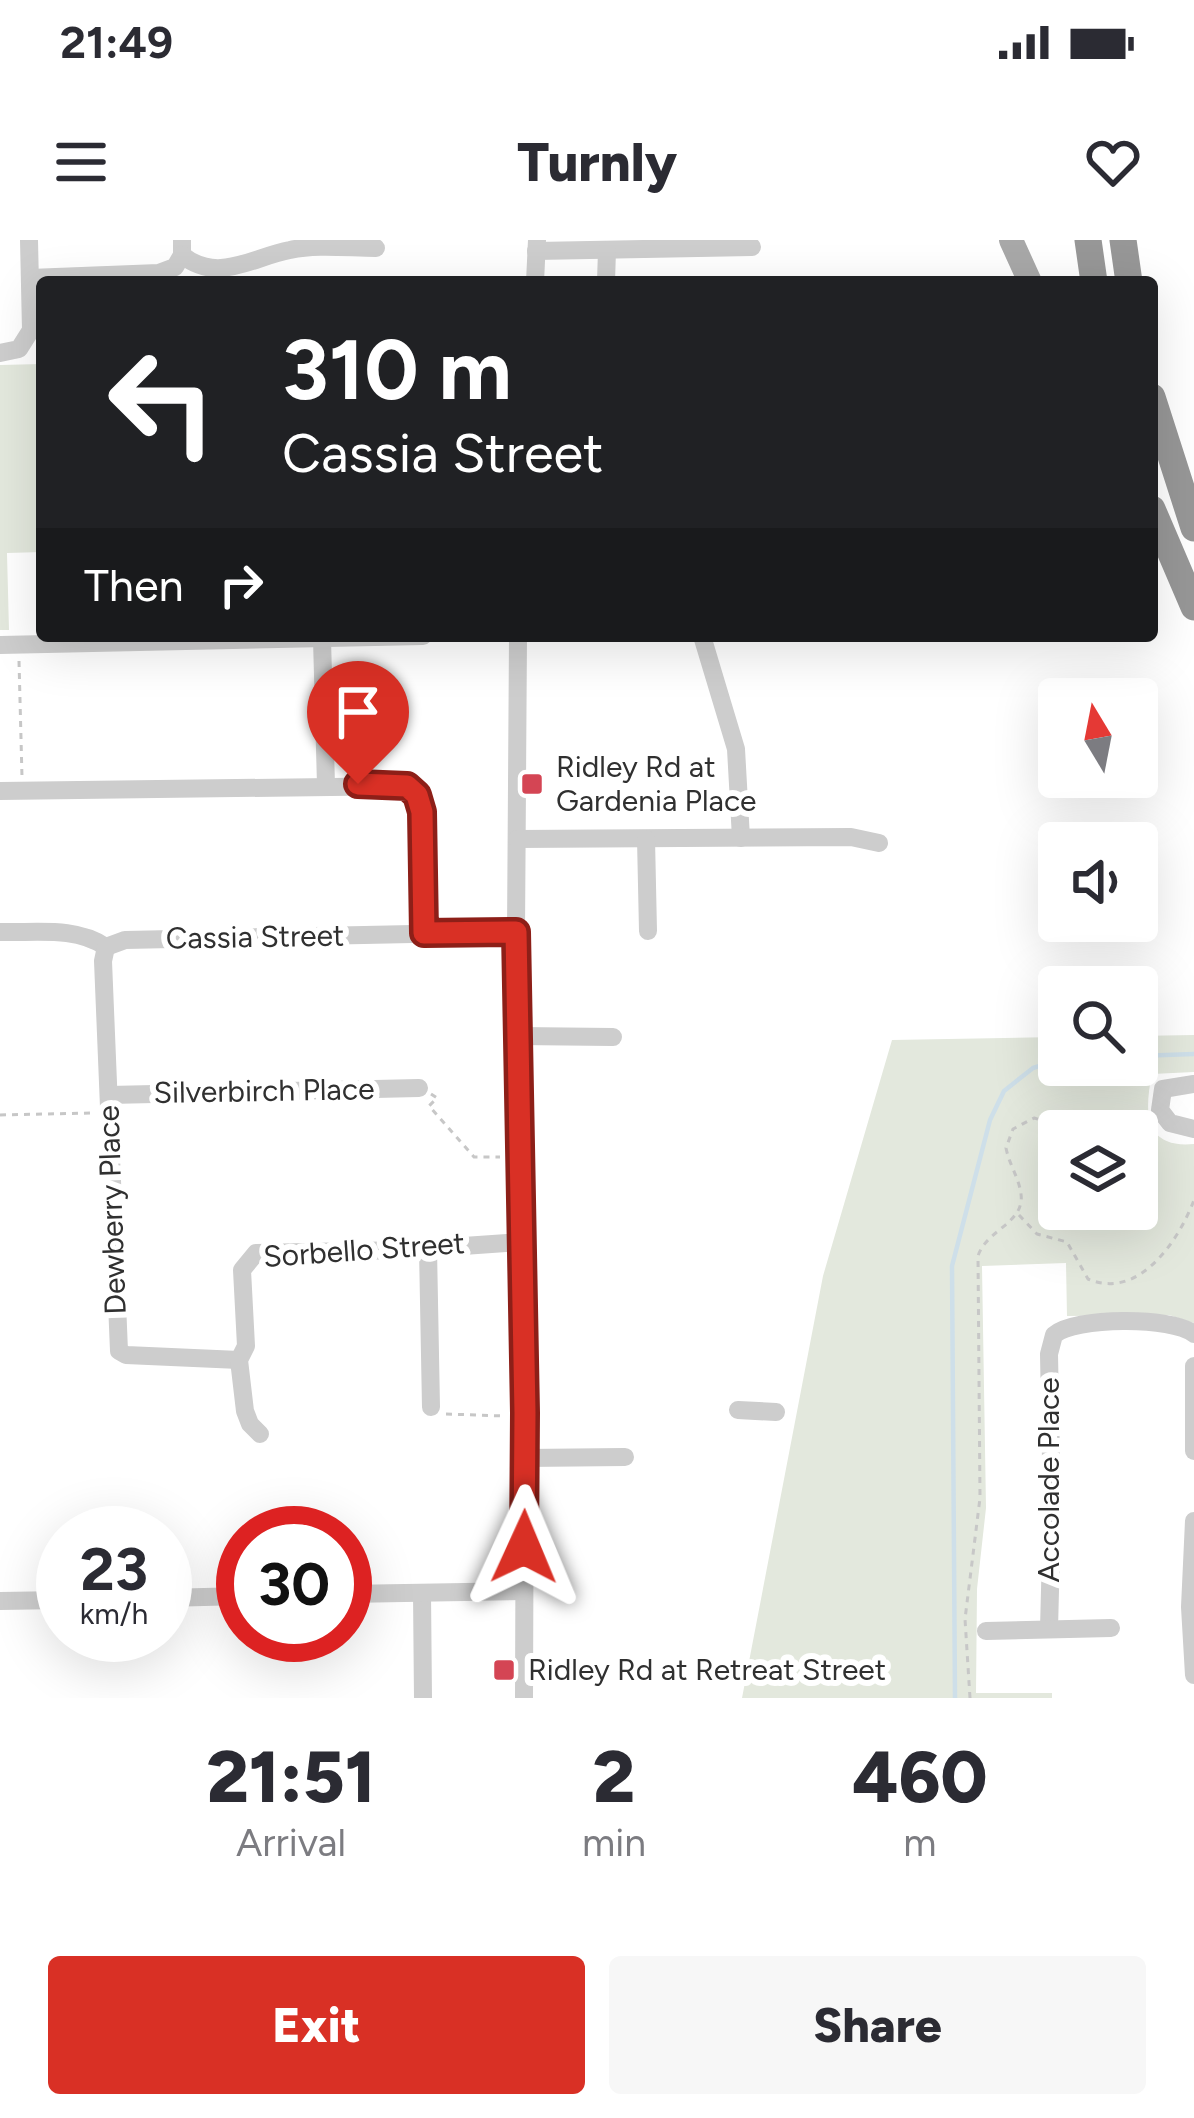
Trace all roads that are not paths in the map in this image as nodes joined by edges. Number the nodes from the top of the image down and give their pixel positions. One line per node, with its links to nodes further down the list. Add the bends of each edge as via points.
1 (29, 240): 17 (street)
2 (1011, 240): 14 (main road)
3 (1088, 240): 15 (highway)
4 (1124, 240): 16 (highway)
5 (658, 244): 7 (street); 10 (street)
6 (537, 245): 10 (street); 12 (street)
7 (752, 247)
8 (182, 248): 9 (street, via 206,268 235,268 290,250); 11 (street, via 175,267 159,273)
9 (376, 248)
10 (607, 250): 13 (street)
11 (82, 276)
12 (535, 276)
13 (606, 276)
14 (1027, 276)
15 (1093, 276)
16 (1128, 276)
17 (30, 278): 18 (street); 19 (street, via 28,338)
18 (36, 278)
19 (0, 352)
20 (1158, 417): 22 (highway)
21 (1158, 523): 23 (highway)
22 (1194, 527)
23 (1194, 607)
24 (68, 642): 28 (street)
25 (322, 642): 29 (street)
26 (518, 642): 32 (street)
27 (704, 642): 31 (street, via 739,761)
28 (9, 644)
29 (326, 784): 30 (street); 38 (street, via 407,786 417,795)
30 (0, 791)
31 (741, 838): 33 (street); 34 (street)
32 (517, 839): 33 (street); 37 (street)
33 (646, 839): 35 (street)
34 (879, 843)
35 (648, 931)
36 (0, 932): 39 (street, Cassia Street, via 67,933)
37 (516, 932): 38 (street, Cassia Street); 40 (street)
38 (424, 933): 39 (street, Cassia Street, via 125,940)
39 (106, 947): 44 (street, Dewberry Place)
40 (518, 1036): 41 (street); 46 (street)
41 (613, 1037)
42 (1194, 1084): 45 (street, via 1163,1089 1160,1110)
43 (419, 1088): 44 (street, Silverbirch Place)
44 (102, 1100): 49 (street, Dewberry Place, via 119,1351)
45 (1194, 1130)
46 (521, 1242): 47 (street, Sorbello Street); 57 (street)
47 (428, 1249): 49 (street, Sorbello Street, via 256,1253 242,1270); 51 (street)
48 (1194, 1334): 65 (street, Accolade Place, via 1166,1323 1073,1325 1054,1335)
49 (239, 1360): 54 (street, Sorbello Street, via 245,1411)
50 (1194, 1366): 55 (street)
51 (431, 1407)
52 (738, 1410): 53 (street)
53 (776, 1412)
54 (260, 1434)
55 (1194, 1451)
56 (625, 1457): 57 (street)
57 (525, 1458): 59 (street)
58 (1194, 1521): 67 (street)
59 (523, 1591): 60 (street); 69 (street)
60 (422, 1593): 61 (street); 68 (street)
61 (372, 1594)
62 (36, 1600): 63 (street)
63 (0, 1601)
64 (1111, 1628): 65 (street)
65 (1048, 1629): 66 (street)
66 (986, 1630)
67 (1194, 1675)
68 (423, 1698)
69 (524, 1698)

